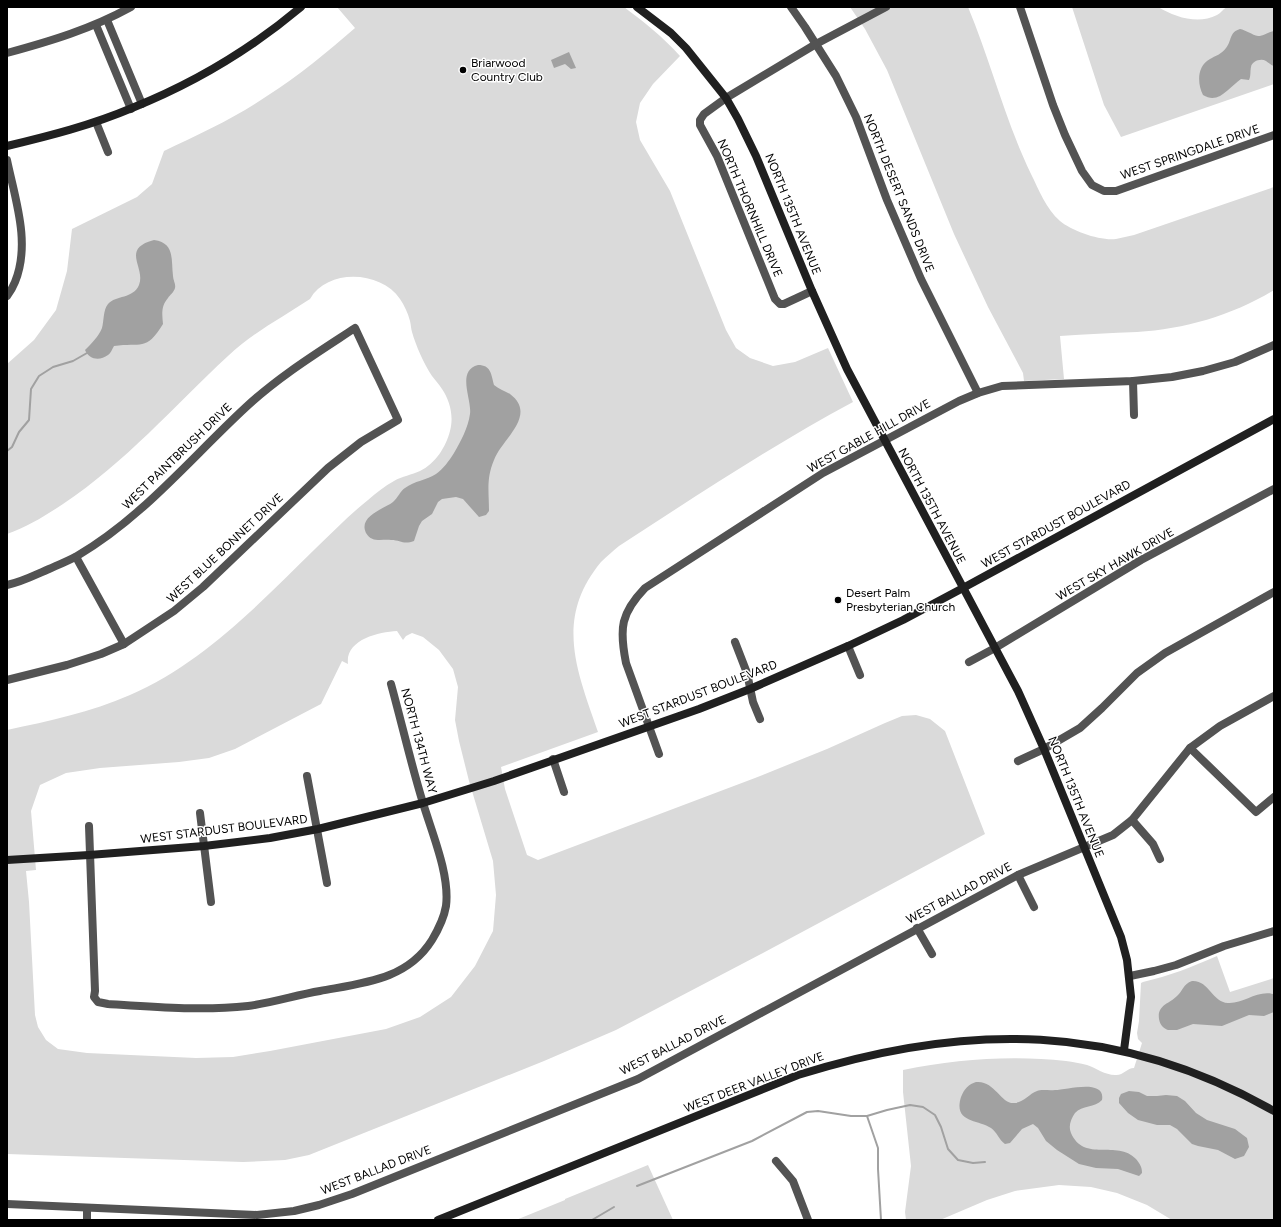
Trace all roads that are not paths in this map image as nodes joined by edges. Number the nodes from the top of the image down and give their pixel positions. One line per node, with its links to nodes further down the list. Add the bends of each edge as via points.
1 (131, 7): 7 (street)
2 (301, 7): 14 (street, via 224,62)
3 (637, 7): 13 (street, NORTH 135TH AVENUE, via 686,48)
4 (791, 7): 9 (street, NORTH DESERT SANDS DRIVE)
5 (886, 7): 9 (street)
6 (1020, 7): 17 (street, WEST SPRINGDALE DRIVE, via 1065,135 1082,171 1092,185 1104,191 1116,191)
7 (107, 20): 8 (street); 11 (street)
8 (96, 25): 10 (street); 12 (street)
9 (816, 44): 13 (street); 26 (street, NORTH DESERT SANDS DRIVE, via 836,76 856,117 887,200 921,279)
10 (7, 53)
11 (121, 54): 12 (street); 14 (street)
12 (110, 59): 15 (street)
13 (726, 98): 21 (street, NORTH 135TH AVENUE, via 756,156); 21 (street, NORTH THORNHILL DRIVE, via 704,114 700,125 717,156 775,299 784,304)
14 (142, 104): 15 (street)
15 (131, 109): 16 (street)
16 (96, 122): 18 (street); 19 (street)
17 (1274, 135)
18 (7, 146)
19 (108, 152)
20 (7, 160): 22 (street, via 21,229 22,258 15,283)
21 (812, 291): 29 (street, NORTH 135TH AVENUE, via 846,369)
22 (7, 296)
23 (355, 328): 31 (street, WEST PAINTBRUSH DRIVE, via 275,382 244,408 147,503 116,530); 36 (street, WEST BLUE BONNET DRIVE, via 398,420 361,442 328,468 194,596)
24 (1274, 345): 25 (street, WEST GABLE HILL DRIVE, via 1234,362 1203,371)
25 (1133, 381): 26 (street, WEST GABLE HILL DRIVE, via 1002,386); 27 (street)
26 (978, 393): 29 (street, WEST GABLE HILL DRIVE)
27 (1134, 415)
28 (1274, 419): 33 (street, WEST STARDUST BOULEVARD)
29 (884, 440): 33 (street, NORTH 135TH AVENUE); 46 (street, WEST GABLE HILL DRIVE, via 810,482 646,588 633,601 621,632 623,647 626,663)
30 (1274, 489): 38 (street, WEST SKY HAWK DRIVE, via 1141,560)
31 (76, 556): 32 (street, WEST PAINTBRUSH DRIVE); 36 (street)
32 (7, 585)
33 (963, 588): 37 (street, WEST STARDUST BOULEVARD); 38 (street, NORTH 135TH AVENUE)
34 (1274, 592): 48 (street, via 1165,653 1137,673 1080,728)
35 (735, 642): 43 (street, via 747,673)
36 (124, 644): 41 (street, WEST BLUE BONNET DRIVE, via 84,661)
37 (848, 646): 40 (street); 43 (street, WEST STARDUST BOULEVARD)
38 (995, 648): 39 (street, WEST SKY HAWK DRIVE); 48 (street, NORTH 135TH AVENUE)
39 (969, 662)
40 (860, 675)
41 (7, 680)
42 (391, 684): 55 (street, NORTH 134TH WAY)
43 (750, 689): 45 (street); 46 (street, WEST STARDUST BOULEVARD)
44 (1274, 696): 47 (street, WEST BALLAD DRIVE, via 1220,726)
45 (760, 719)
46 (650, 726): 49 (street); 50 (street, WEST STARDUST BOULEVARD)
47 (1190, 748): 54 (street, via 1256,812); 57 (street, WEST BALLAD DRIVE)
48 (1044, 749): 51 (street); 61 (street, NORTH 135TH AVENUE)
49 (659, 754)
50 (553, 759): 53 (street); 55 (street, WEST STARDUST BOULEVARD)
51 (1018, 761)
52 (307, 776): 59 (street)
53 (564, 792)
54 (1274, 797)
55 (423, 803): 59 (street, WEST STARDUST BOULEVARD); 62 (street, NORTH 134TH WAY, via 446,887 446,907 441,923 426,949 416,960 390,976 362,984 248,1006 165,1007 101,1003 95,1000)
56 (200, 813): 60 (street)
57 (1132, 820): 61 (street, WEST BALLAD DRIVE, via 1112,835); 63 (street, via 1153,844)
58 (89, 826): 62 (street)
59 (318, 829): 60 (street, WEST STARDUST BOULEVARD); 66 (street)
60 (204, 846): 62 (street, WEST STARDUST BOULEVARD); 67 (street)
61 (1084, 847): 65 (street, WEST BALLAD DRIVE); 72 (street, NORTH 135TH AVENUE, via 1121,937)
62 (89, 855): 64 (street, WEST STARDUST BOULEVARD)
63 (1160, 859)
64 (7, 860)
65 (1018, 875): 68 (street); 69 (street, WEST BALLAD DRIVE)
66 (328, 883)
67 (211, 902)
68 (1034, 907)
69 (917, 928): 71 (street); 78 (street, WEST BALLAD DRIVE, via 638,1079 352,1194 287,1212)
70 (1274, 931): 72 (street, via 1224,946 1176,965)
71 (932, 954)
72 (1130, 976): 73 (street, NORTH 135TH AVENUE, via 1131,997)
73 (1124, 1050): 74 (street, WEST DEER VALLEY DRIVE, via 1198,1074 1234,1089); 80 (street, WEST DEER VALLEY DRIVE, via 1059,1040 988,1038 938,1043 830,1065 784,1080)
74 (1274, 1111)
75 (776, 1161): 81 (street, via 793,1181)
76 (7, 1204): 77 (street, WEST BALLAD DRIVE)
77 (87, 1208): 78 (street, WEST BALLAD DRIVE); 79 (street)
78 (182, 1216)
79 (87, 1220)
80 (438, 1220)
81 (808, 1220)

